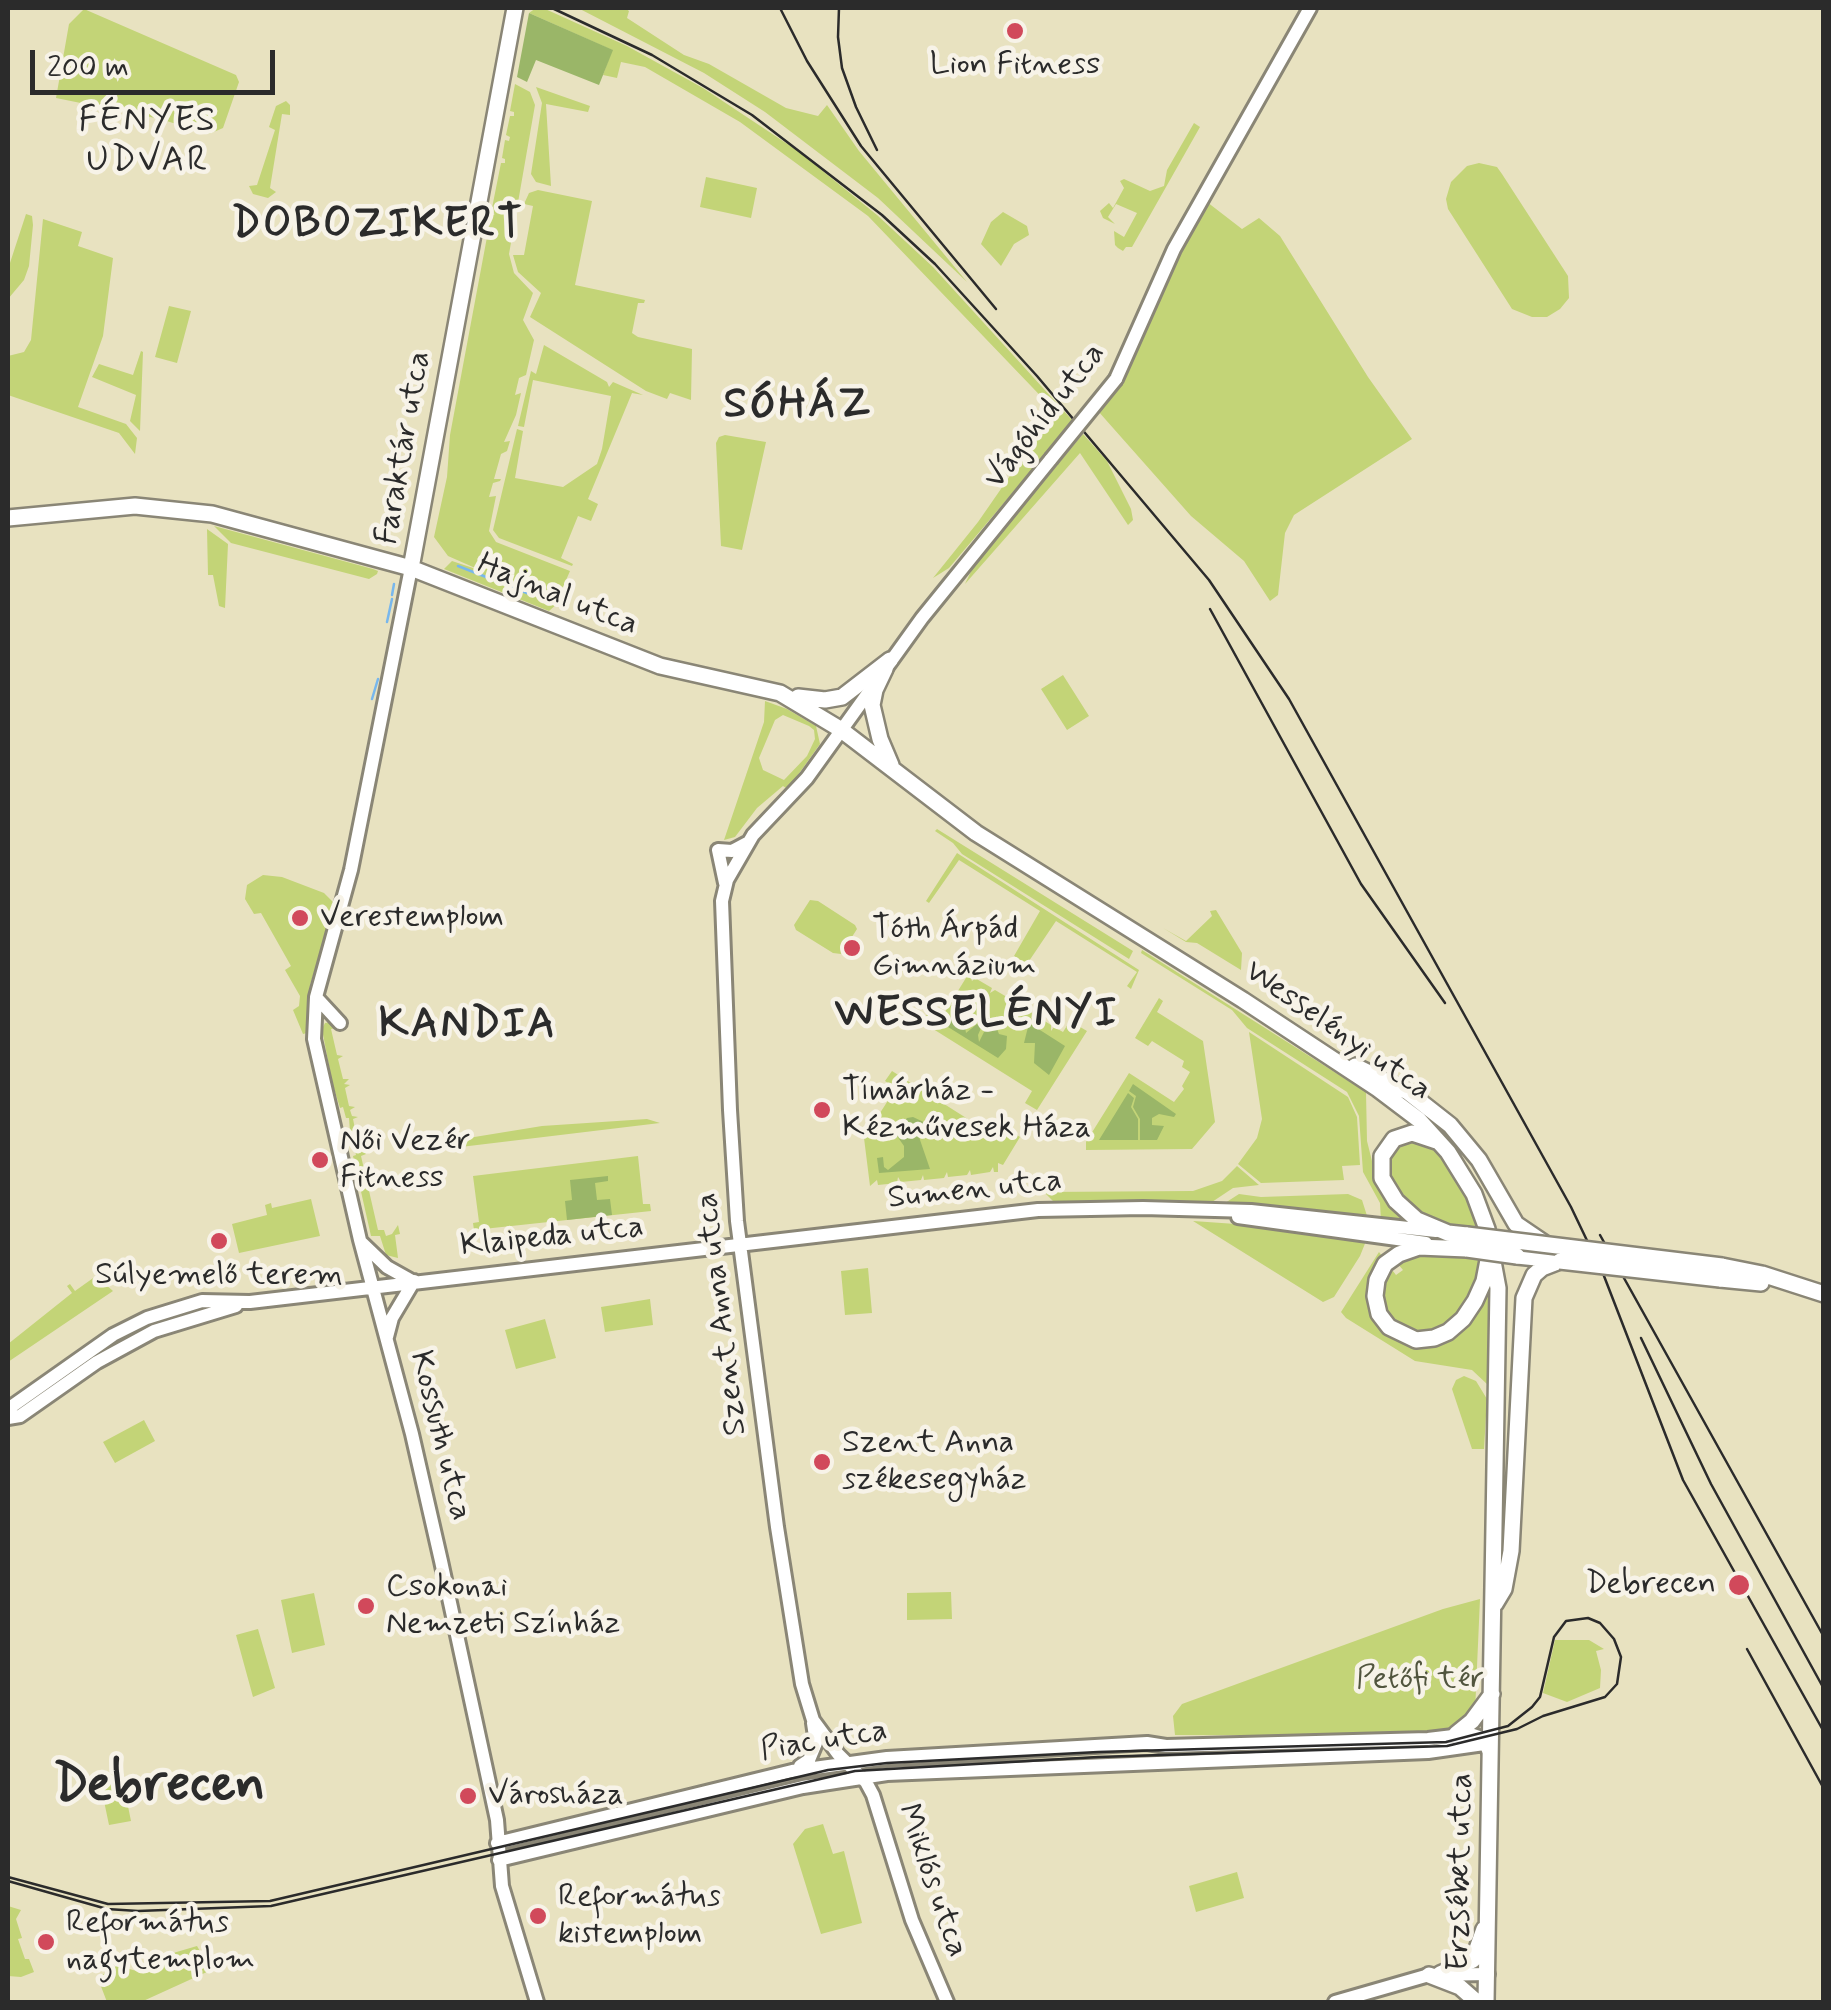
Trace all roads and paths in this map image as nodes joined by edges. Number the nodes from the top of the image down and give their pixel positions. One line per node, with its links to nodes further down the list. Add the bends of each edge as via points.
1 (516, 8): 4 (main road, Faraktár utca)
2 (1310, 8): 5 (street, Vágóhíd utca, bridge, via 1174,249 1116,379)
3 (9, 518): 4 (main road, Hajnal utca, via 152,506 190,510)
4 (412, 568): 6 (main road, Hajnal utca, via 660,666); 12 (street, Faraktár utca, via 345,896)
5 (890, 660): 6 (main road, via 835,700); 7 (street, Vágóhíd utca); 8 (main road, via 872,705)
6 (780, 692): 7 (main road, Hajnal utca)
7 (840, 728): 8 (main road, Wesselényi utca); 9 (street, Vágóhíd utca)
8 (893, 768): 14 (main road, Wesselényi utca, via 976,833)
9 (793, 795): 10 (street, Szent Anna utca)
10 (747, 843): 11 (street, Szent Anna utca); 11 (street, via 718,850)
11 (725, 885): 21 (street, Szent Anna utca)
12 (316, 996): 13 (street, Kossuth utca); 13 (street, via 338,1021 325,1019)
13 (314, 1028): 18 (street, Kossuth utca)
14 (1330, 1056): 15 (main road, Wesselényi utca, via 1398,1103); 20 (main road, via 1400,1086 1450,1126 1480,1160 1516,1224)
15 (1443, 1146): 16 (main road, Wesselényi utca, via 1474,1194); 17 (main road, via 1419,1134 1398,1136 1384,1151 1381,1174 1405,1211)
16 (1489, 1236): 17 (main road, via 1486,1276 1466,1314 1434,1338 1403,1336 1379,1314 1380,1272 1404,1252); 31 (main road, Wesselényi utca, via 1499,1311)
17 (1447, 1239): 19 (main road); 21 (street, Sumen utca, via 1144,1208 1038,1210)
18 (360, 1240): 24 (street); 25 (street, Kossuth utca)
19 (1467, 1242): 20 (main road, bridge); 22 (main road, bridge)
20 (1544, 1243): 23 (main road, bridge)
21 (740, 1245): 24 (street, Klaipeda utca); 33 (street, Szent Anna utca, via 778,1534)
22 (1560, 1261): 23 (main road, bridge); 31 (main road, via 1542,1268 1526,1291 1509,1562)
23 (1721, 1272): 26 (main road, via 1762,1274)
24 (414, 1282): 25 (street, Klaipeda utca); 28 (street)
25 (371, 1287): 27 (street, Klaipeda utca); 28 (street, Kossuth utca)
26 (1824, 1294)
27 (189, 1312): 29 (street, via 147,1318 113,1335); 30 (street)
28 (386, 1340): 41 (street, Kossuth utca, via 442,1561)
29 (8, 1409)
30 (8, 1418)
31 (1493, 1608): 32 (main road, Wesselényi utca)
32 (1492, 1694): 34 (main road); 35 (main road, Wesselényi utca)
33 (812, 1720): 38 (street, Szent Anna utca); 39 (street, via 812,1755)
34 (1456, 1734): 35 (street); 36 (street)
35 (1489, 1743): 36 (street, via 1428,1752); 43 (main road, Erzsébet utca)
36 (1166, 1753): 37 (street, Piac utca, via 1114,1745); 40 (street, Piac utca)
37 (887, 1758): 38 (street, Piac utca); 40 (street)
38 (846, 1762): 39 (street, Piac utca); 40 (street, Szent Anna utca)
39 (792, 1771): 41 (street, Piac utca)
40 (868, 1777): 42 (street, Piac utca); 48 (street, Miklós utca, via 912,1920)
41 (497, 1842): 42 (street, Kossuth utca)
42 (499, 1860): 47 (street, Kossuth utca)
43 (1489, 1906): 44 (main road, via 1476,1954); 45 (main road, Erzsébet utca)
44 (1434, 1974): 45 (street); 46 (street); 50 (main road)
45 (1488, 1974): 51 (main road, Erzsébet utca)
46 (1361, 1998): 49 (street)
47 (537, 2002)
48 (947, 2002)
49 (1335, 2002)
50 (1477, 2002)
51 (1486, 2002)

